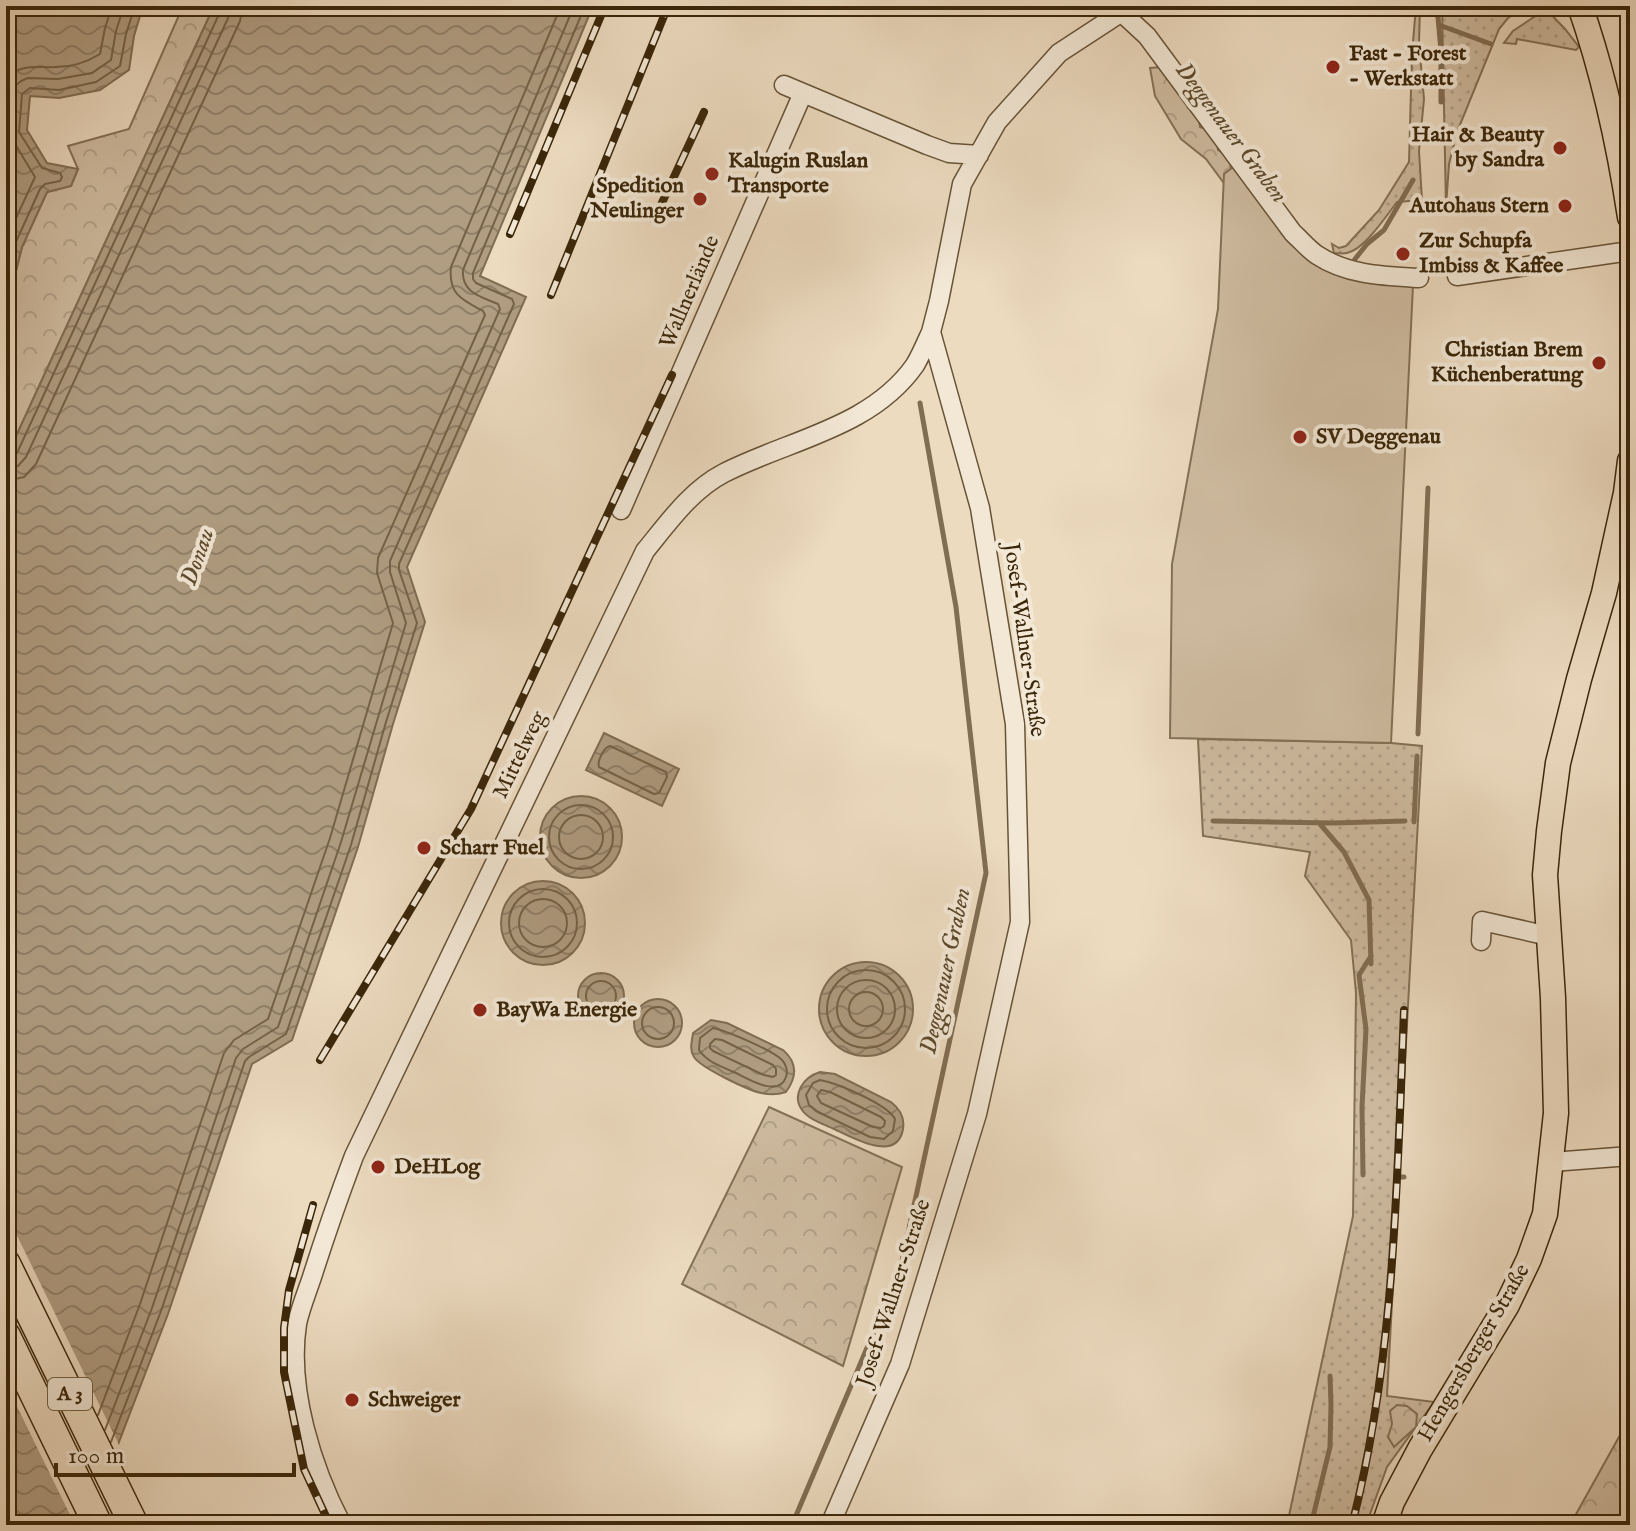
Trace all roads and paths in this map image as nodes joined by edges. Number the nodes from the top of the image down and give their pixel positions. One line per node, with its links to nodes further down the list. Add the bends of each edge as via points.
1 (1580, 6): 6 (main road, via 1621,156)
2 (1126, 9): 5 (street, Josef-Wallner-Straße, via 1059,53 997,122); 9 (street, via 1293,233 1342,268)
3 (784, 85): 4 (street)
4 (803, 93): 5 (street, via 949,153); 12 (street, Wallnerlände)
5 (979, 155): 10 (street, Josef-Wallner-Straße, via 962,184)
6 (1630, 217)
7 (1630, 251): 8 (street)
8 (1457, 276)
9 (1419, 278)
10 (931, 332): 21 (street, Mittelweg, via 905,377 862,414 722,474 696,493 645,551 354,1156 297,1323 299,1398 319,1474); 22 (street, Josef-Wallner-Straße, via 980,508 1015,724 1020,922 977,1114 904,1350)
11 (1630, 461): 13 (main road, Hengersberger Straße, via 1604,593 1558,763 1545,875)
12 (621, 510)
13 (1549, 936): 14 (street, via 1482,921); 16 (main road, Hengersberger Straße, via 1556,1113)
14 (1481, 941)
15 (1630, 1156): 16 (street)
16 (1552, 1162): 23 (main road, Hengersberger Straße, via 1545,1214 1529,1259 1420,1449)
17 (6, 1264): 20 (highway, A 3)
18 (6, 1336): 19 (highway, A 3)
19 (98, 1525)
20 (134, 1525)
21 (342, 1525)
22 (830, 1525)
23 (1384, 1525)

